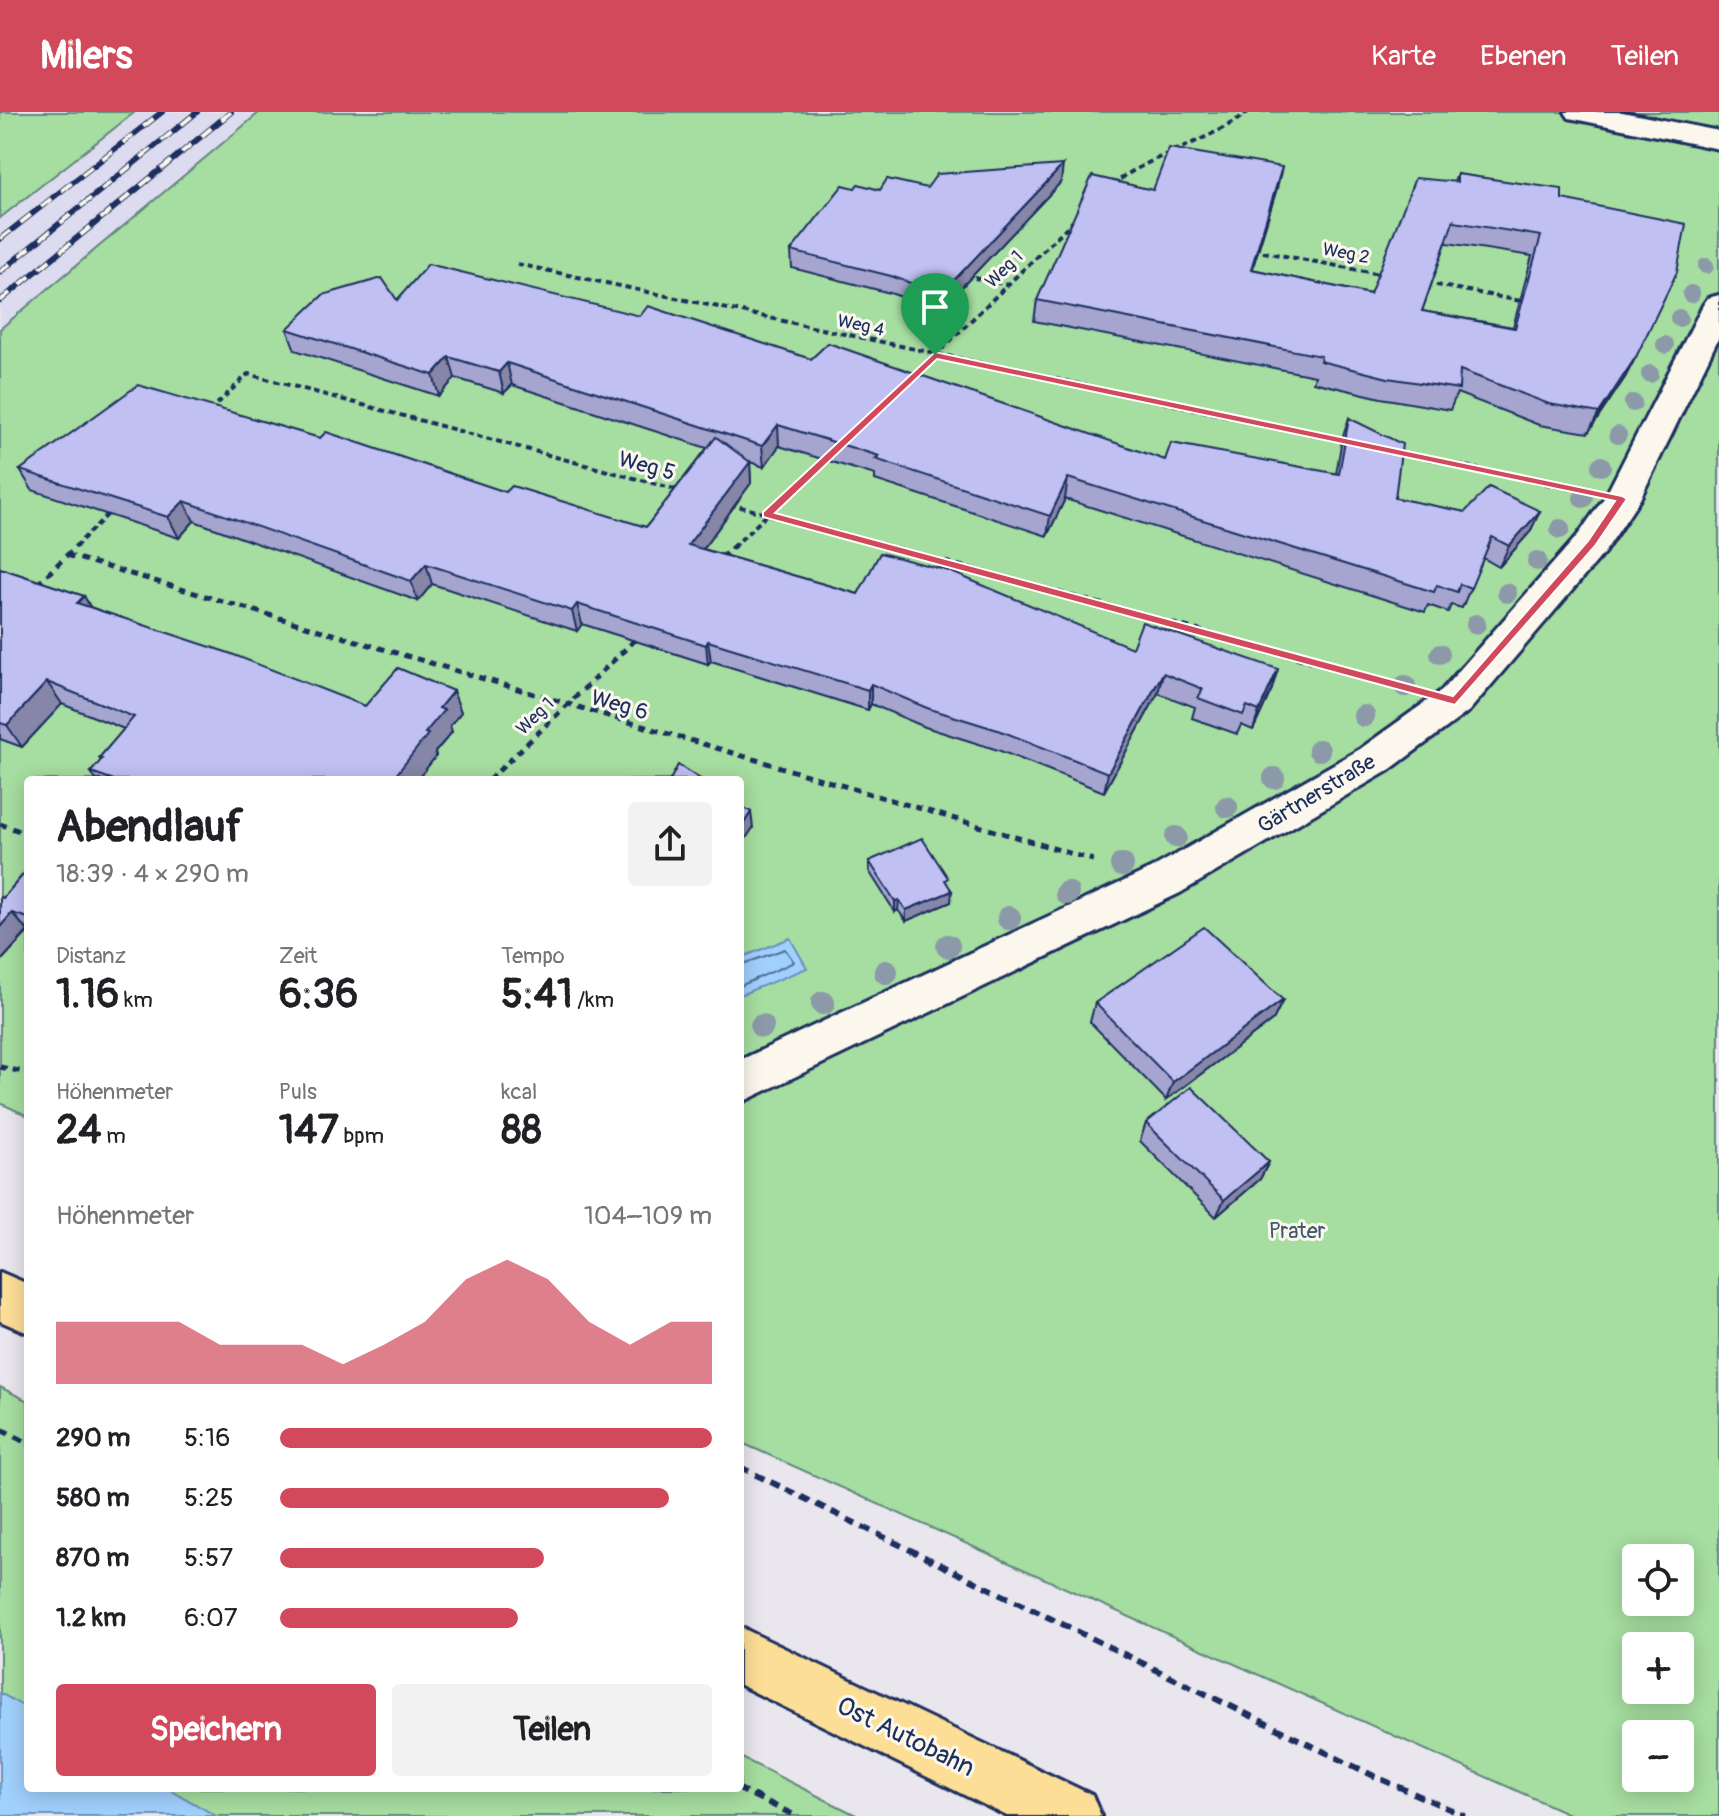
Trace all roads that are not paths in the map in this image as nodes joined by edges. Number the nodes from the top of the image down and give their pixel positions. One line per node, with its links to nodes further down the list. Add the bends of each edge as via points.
1 (1579, 112): 2 (street)
2 (1719, 140)
3 (1719, 305): 4 (street, Gärtnerstraße, via 1622,499 1591,544 1455,701 1374,760 1165,881)
4 (744, 1080)
5 (0, 1296): 6 (highway)
6 (24, 1307)
7 (744, 1657): 8 (highway, Ost Autobahn)
8 (1071, 1816)

